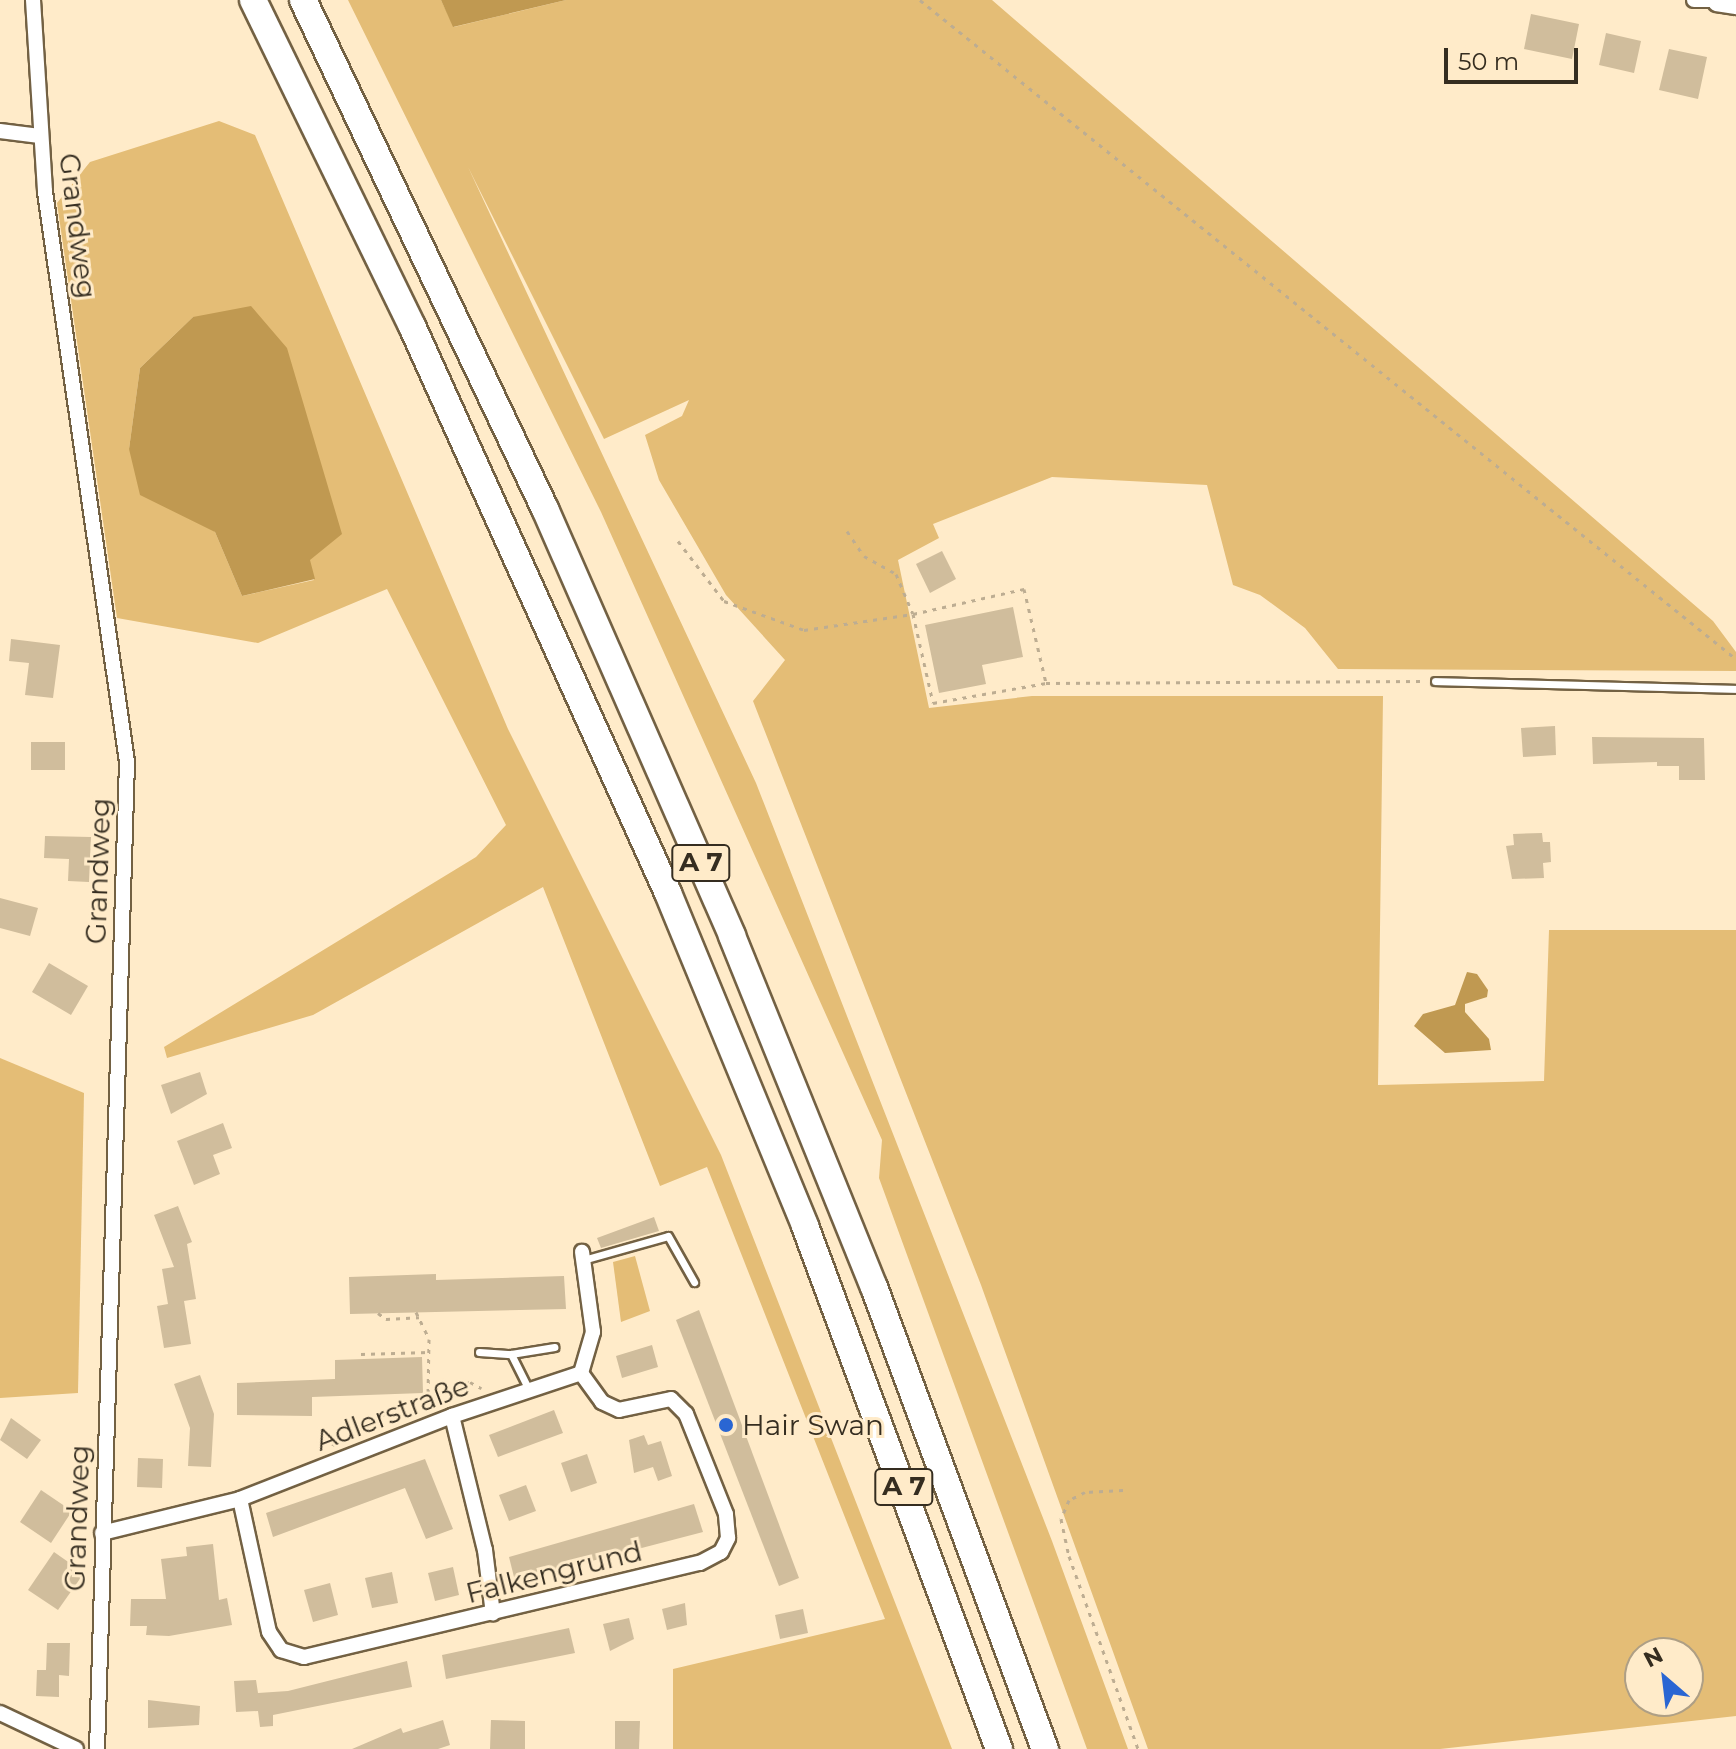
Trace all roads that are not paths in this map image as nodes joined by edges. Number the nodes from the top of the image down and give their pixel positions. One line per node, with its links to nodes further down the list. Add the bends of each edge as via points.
1 (33, 0): 8 (street, Grandweg)
2 (253, 0): 25 (highway, A 7, via 412,326 668,893 805,1226)
3 (303, 0): 26 (highway, A 7, via 545,509 732,936 886,1317)
4 (1694, 0): 5 (street)
5 (1716, 2): 6 (street)
6 (1736, 7)
7 (0, 131): 8 (street)
8 (40, 136): 20 (street, Grandweg, via 127,762)
9 (1435, 681): 10 (lane)
10 (1736, 689)
11 (583, 1256): 12 (lane, via 668,1236); 16 (street, via 593,1332)
12 (694, 1282)
13 (554, 1347): 15 (lane)
14 (479, 1352): 15 (lane)
15 (511, 1354): 17 (lane)
16 (581, 1373): 17 (street, Adlerstraße); 21 (street, Falkengrund, via 602,1402 619,1410 671,1399 686,1414 726,1514 728,1538 721,1552 700,1563)
17 (529, 1390): 18 (street, Adlerstraße)
18 (452, 1416): 19 (street, Adlerstraße); 21 (street, via 485,1550)
19 (240, 1499): 20 (street, Adlerstraße); 21 (street, Falkengrund, via 269,1632 281,1650 304,1657)
20 (102, 1533): 24 (street, Grandweg)
21 (493, 1614)
22 (0, 1713): 23 (street)
23 (76, 1749)
24 (97, 1749)
25 (999, 1749)
26 (1045, 1749)

